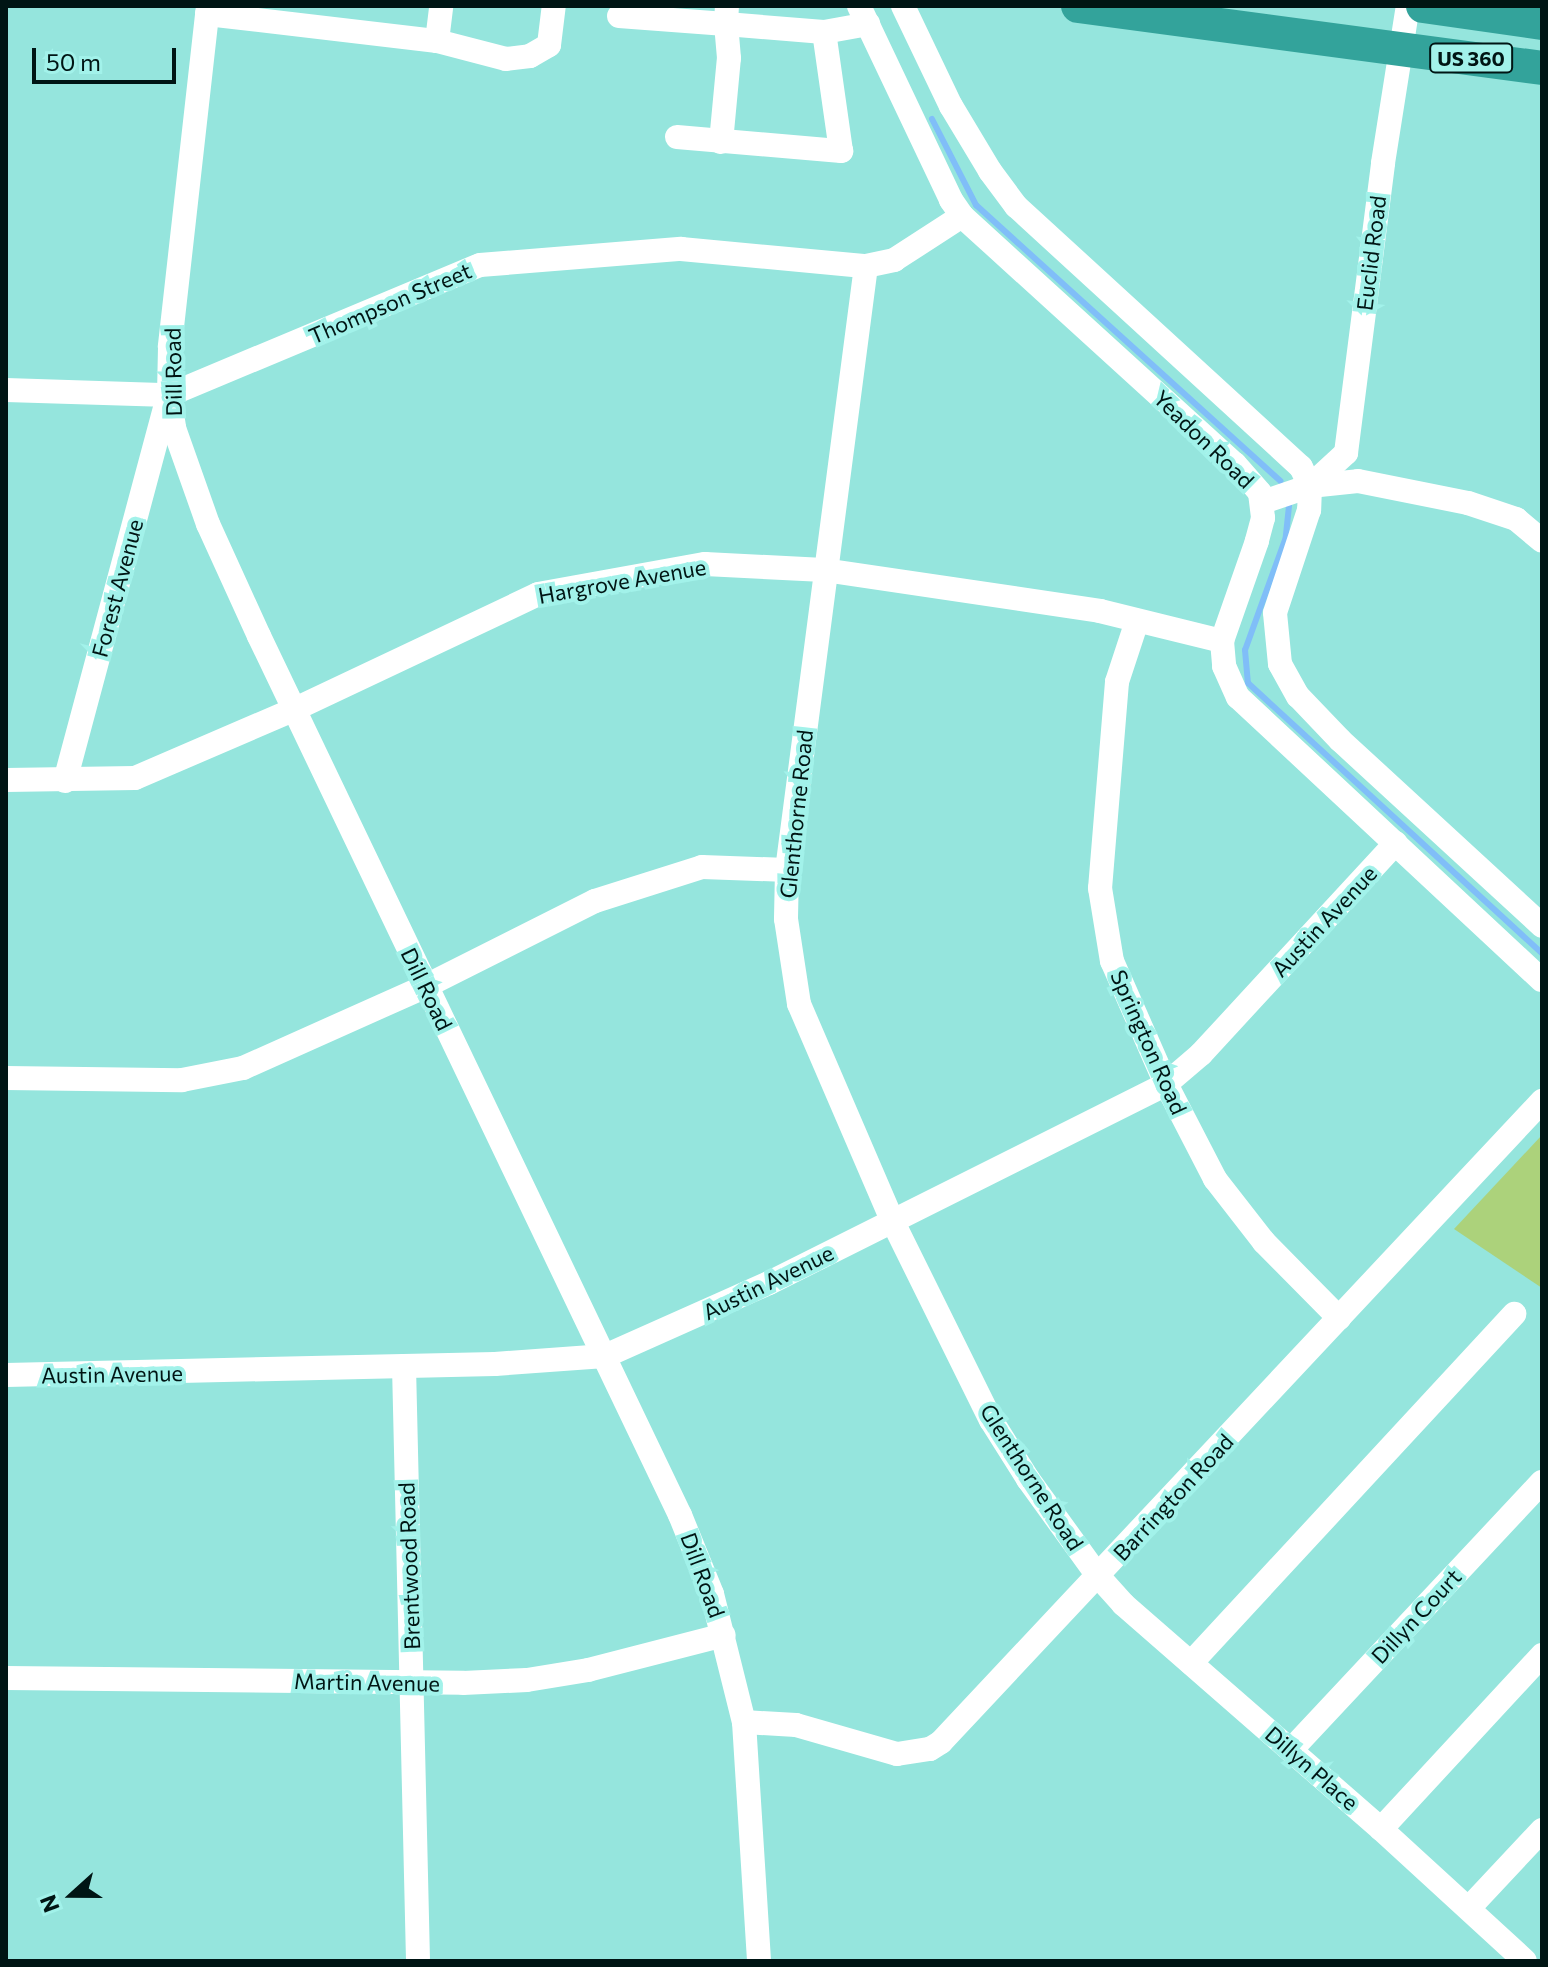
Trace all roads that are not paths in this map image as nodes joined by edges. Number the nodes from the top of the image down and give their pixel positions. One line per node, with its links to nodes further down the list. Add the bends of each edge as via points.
1 (441, 6): 15 (street)
2 (554, 6): 15 (street, via 549,45 530,56 506,59)
3 (903, 6): 24 (street, Yeadon Road, via 951,106 1016,206 1301,467)
4 (1078, 6): 9 (highway, US 360)
5 (1408, 6): 16 (street, Euclid Road)
6 (1423, 6): 13 (highway, US 360)
7 (207, 10): 8 (street); 23 (street, Dill Road, via 174,291)
8 (243, 12): 15 (street)
9 (1178, 13): 16 (highway, US 360)
10 (726, 15): 12 (street); 14 (street); 19 (street, via 729,58)
11 (863, 15): 14 (street); 20 (street, Yeadon Road)
12 (619, 16)
13 (1542, 23)
14 (824, 32): 19 (street, via 841,151)
15 (437, 41)
16 (1400, 49): 17 (highway, US 360); 24 (street, Euclid Road, via 1346,453)
17 (1542, 68)
18 (677, 137): 19 (street)
19 (721, 142)
20 (962, 216): 21 (street, Thompson Street, via 894,260); 25 (street, Yeadon Road, via 1235,464)
21 (866, 266): 23 (street, Thompson Street, via 681,249 480,265); 27 (street, Glenthorne Road)
22 (6, 390): 23 (street, Thompson Street)
23 (169, 395): 30 (street, Dill Road, via 174,428 208,524); 32 (street, Forest Avenue)
24 (1310, 486): 25 (street); 26 (street, via 1358,481 1457,500 1516,519); 35 (street, via 1309,510 1275,613 1275,644 1284,675 1340,740)
25 (1263, 502): 29 (street, Yeadon Road, via 1254,554)
26 (1542, 541)
27 (824, 570): 28 (street, Hargrove Avenue); 30 (street, Hargrove Avenue, via 705,564 538,594); 34 (street, Glenthorne Road)
28 (1137, 621): 29 (street, Hargrove Avenue); 39 (street, Springton Road, via 1117,682 1100,888 1112,961)
29 (1222, 641): 33 (street, via 1224,666 1238,697)
30 (293, 710): 32 (street, Hargrove Avenue, via 135,778); 37 (street, Dill Road)
31 (6, 780): 32 (street, Hargrove Avenue)
32 (65, 781)
33 (1396, 843): 36 (street); 39 (street, Austin Avenue, via 1201,1054)
34 (787, 870): 37 (street, via 702,867 595,901); 41 (street, Glenthorne Road, via 786,919 799,1004)
35 (1542, 926)
36 (1542, 980)
37 (426, 986): 38 (street, via 243,1068 182,1080); 44 (street, Dill Road)
38 (6, 1078)
39 (1166, 1084): 41 (street, Austin Avenue); 43 (street, Springton Road, via 1215,1179 1264,1242)
40 (1542, 1101): 43 (street, Barrington Road)
41 (893, 1222): 44 (street, Austin Avenue); 48 (street, Glenthorne Road, via 991,1420)
42 (1514, 1314): 51 (street)
43 (1339, 1318): 48 (street, Barrington Road)
44 (605, 1356): 45 (street, Austin Avenue); 49 (street, Dill Road, via 680,1515)
45 (404, 1366): 46 (street, Austin Avenue); 53 (street, Brentwood Road)
46 (6, 1375)
47 (1541, 1487): 55 (street, Dillyn Court)
48 (1098, 1576): 51 (street, Dillyn Place); 54 (street, Barrington Road, via 991,1692 930,1749 897,1754 796,1725)
49 (724, 1635): 53 (street, Martin Avenue, via 548,1678); 54 (street, Dill Road)
50 (1542, 1655): 56 (street)
51 (1191, 1663): 55 (street, Dillyn Place)
52 (6, 1678): 53 (street, Martin Avenue)
53 (413, 1682): 59 (street, Brentwood Road)
54 (744, 1722): 60 (street, Dill Road)
55 (1291, 1750): 56 (street, Dillyn Place)
56 (1381, 1829): 58 (street, Dillyn Place)
57 (1542, 1830): 58 (street)
58 (1469, 1908): 61 (street, Dillyn Place)
59 (418, 1958)
60 (759, 1961)
61 (1525, 1961)

